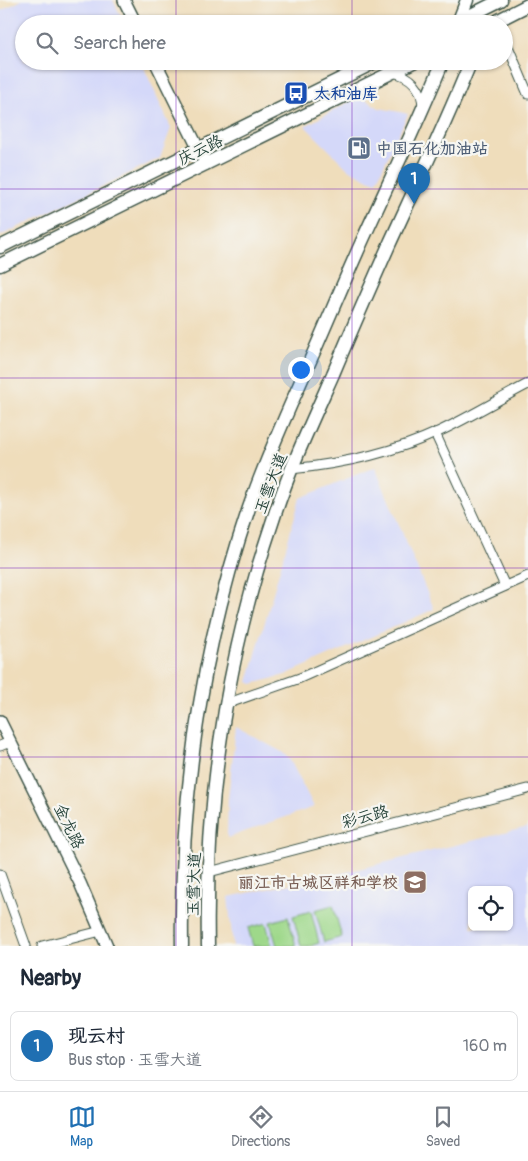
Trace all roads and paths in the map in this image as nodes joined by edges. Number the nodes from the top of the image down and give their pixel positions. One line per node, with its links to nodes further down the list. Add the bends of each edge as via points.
1 (124, 0): 5 (street)
2 (468, 0): 6 (main road)
3 (497, 1): 7 (main road); 8 (main road)
4 (528, 5): 9 (main road)
5 (132, 15)
6 (461, 15)
7 (472, 15)
8 (494, 15)
9 (509, 15)
10 (513, 58): 17 (street)
11 (159, 70): 19 (street)
12 (359, 70): 19 (main road, 庆云路)
13 (397, 70): 16 (main road, 庆云路)
14 (439, 70): 18 (main road, 玉雪大道)
15 (467, 70): 25 (main road, 玉雪大道)
16 (393, 72): 18 (street, via 404,75 417,86); 20 (main road, 庆云路)
17 (528, 94)
18 (423, 107): 38 (main road, 玉雪大道, via 277,436 233,562 210,654 193,743 184,844)
19 (198, 149): 20 (street); 21 (main road, 庆云路)
20 (206, 164): 22 (main road, 庆云路)
21 (0, 247)
22 (0, 266)
23 (528, 384): 24 (street)
24 (435, 433): 25 (street, via 361,458); 27 (street)
25 (292, 469): 28 (main road, 玉雪大道, via 256,576)
26 (528, 576): 27 (street)
27 (505, 586): 28 (street, via 300,678)
28 (226, 704): 32 (main road, 玉雪大道, via 215,777)
29 (0, 721): 30 (street, 金龙路)
30 (5, 744): 34 (street, 金龙路, via 80,883)
31 (528, 789): 32 (street, 彩云路)
32 (209, 872): 39 (main road, 玉雪大道)
33 (0, 874): 35 (street)
34 (101, 931): 36 (street); 37 (street, 金龙路)
35 (26, 946)
36 (42, 946)
37 (107, 946)
38 (182, 946)
39 (208, 946)

